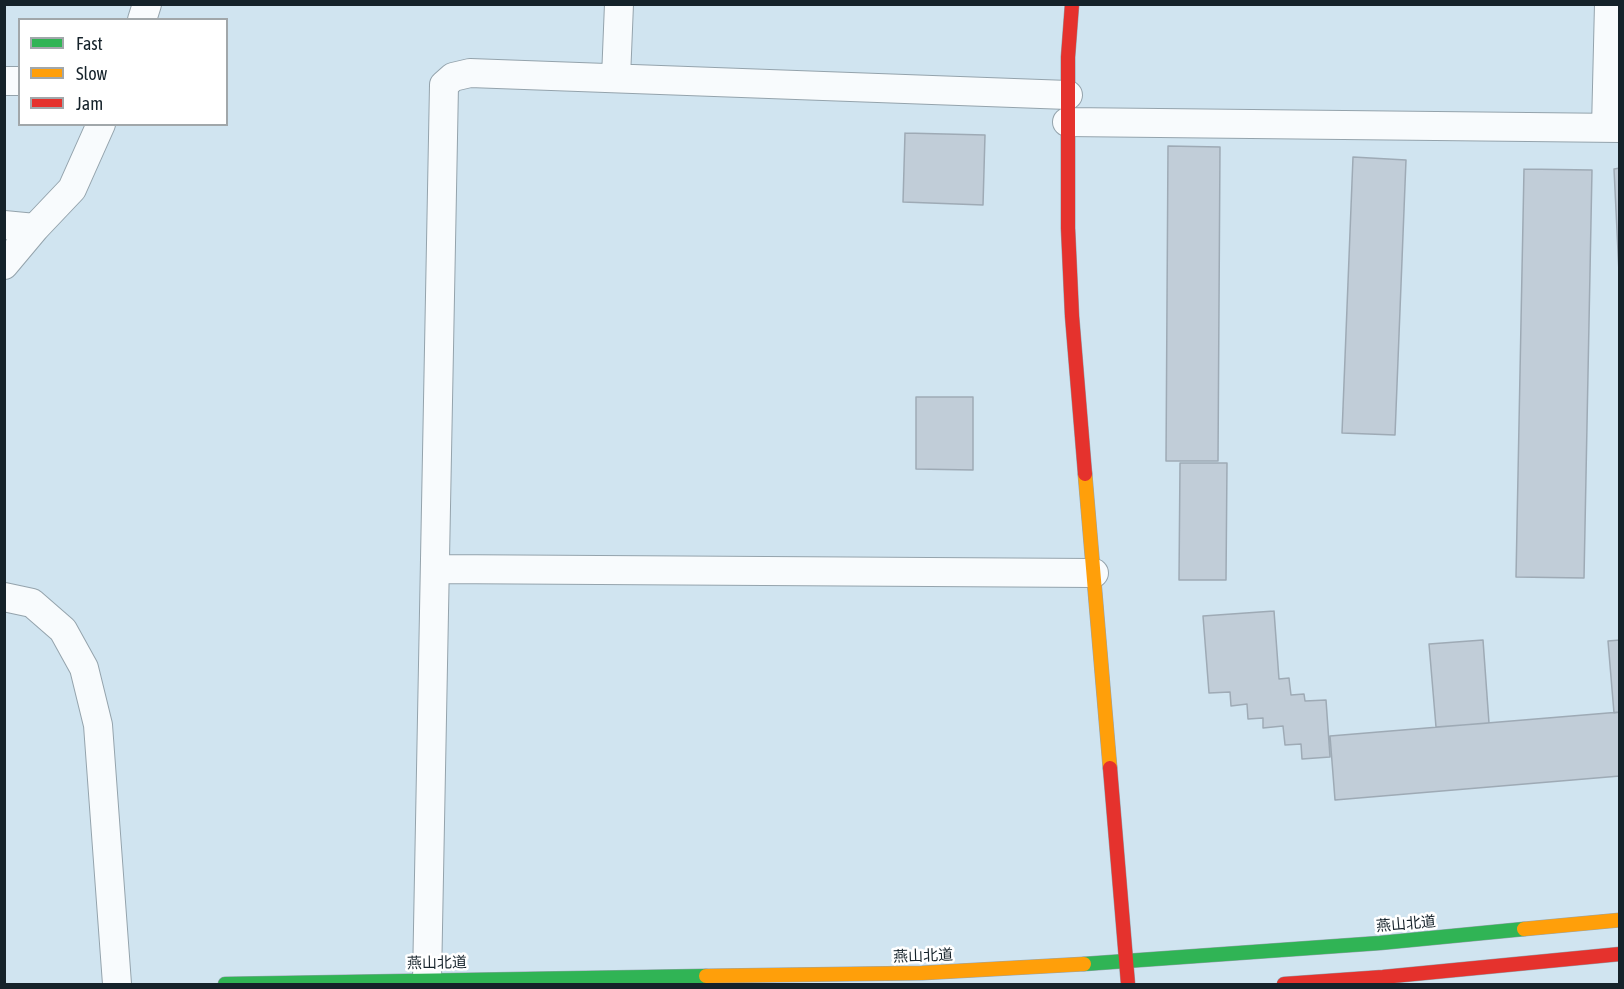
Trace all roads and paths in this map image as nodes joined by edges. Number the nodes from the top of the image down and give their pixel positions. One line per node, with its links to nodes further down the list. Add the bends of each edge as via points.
1 (619, 4): 4 (street)
2 (1072, 4): 5 (main road)
3 (1609, 4): 7 (street)
4 (616, 78): 5 (street); 11 (street, via 470,73 453,77 444,85)
5 (1067, 109): 7 (street); 12 (main road, via 1072,316)
6 (100, 126): 9 (street, via 72,189)
7 (1613, 128)
8 (4, 225): 9 (street)
9 (35, 228): 10 (street)
10 (4, 265)
11 (435, 569): 12 (street); 17 (street)
12 (1094, 573): 16 (main road)
13 (4, 597): 18 (street, via 32,603 63,630 84,668 98,725)
14 (1620, 920): 16 (main road, 燕山北道, via 1380,943)
15 (1620, 954): 21 (main road)
16 (1126, 961): 17 (main road, 燕山北道, via 922,973); 20 (main road)
17 (427, 980): 19 (main road, 燕山北道)
18 (117, 984)
19 (225, 984)
20 (1128, 984)
21 (1284, 984)

